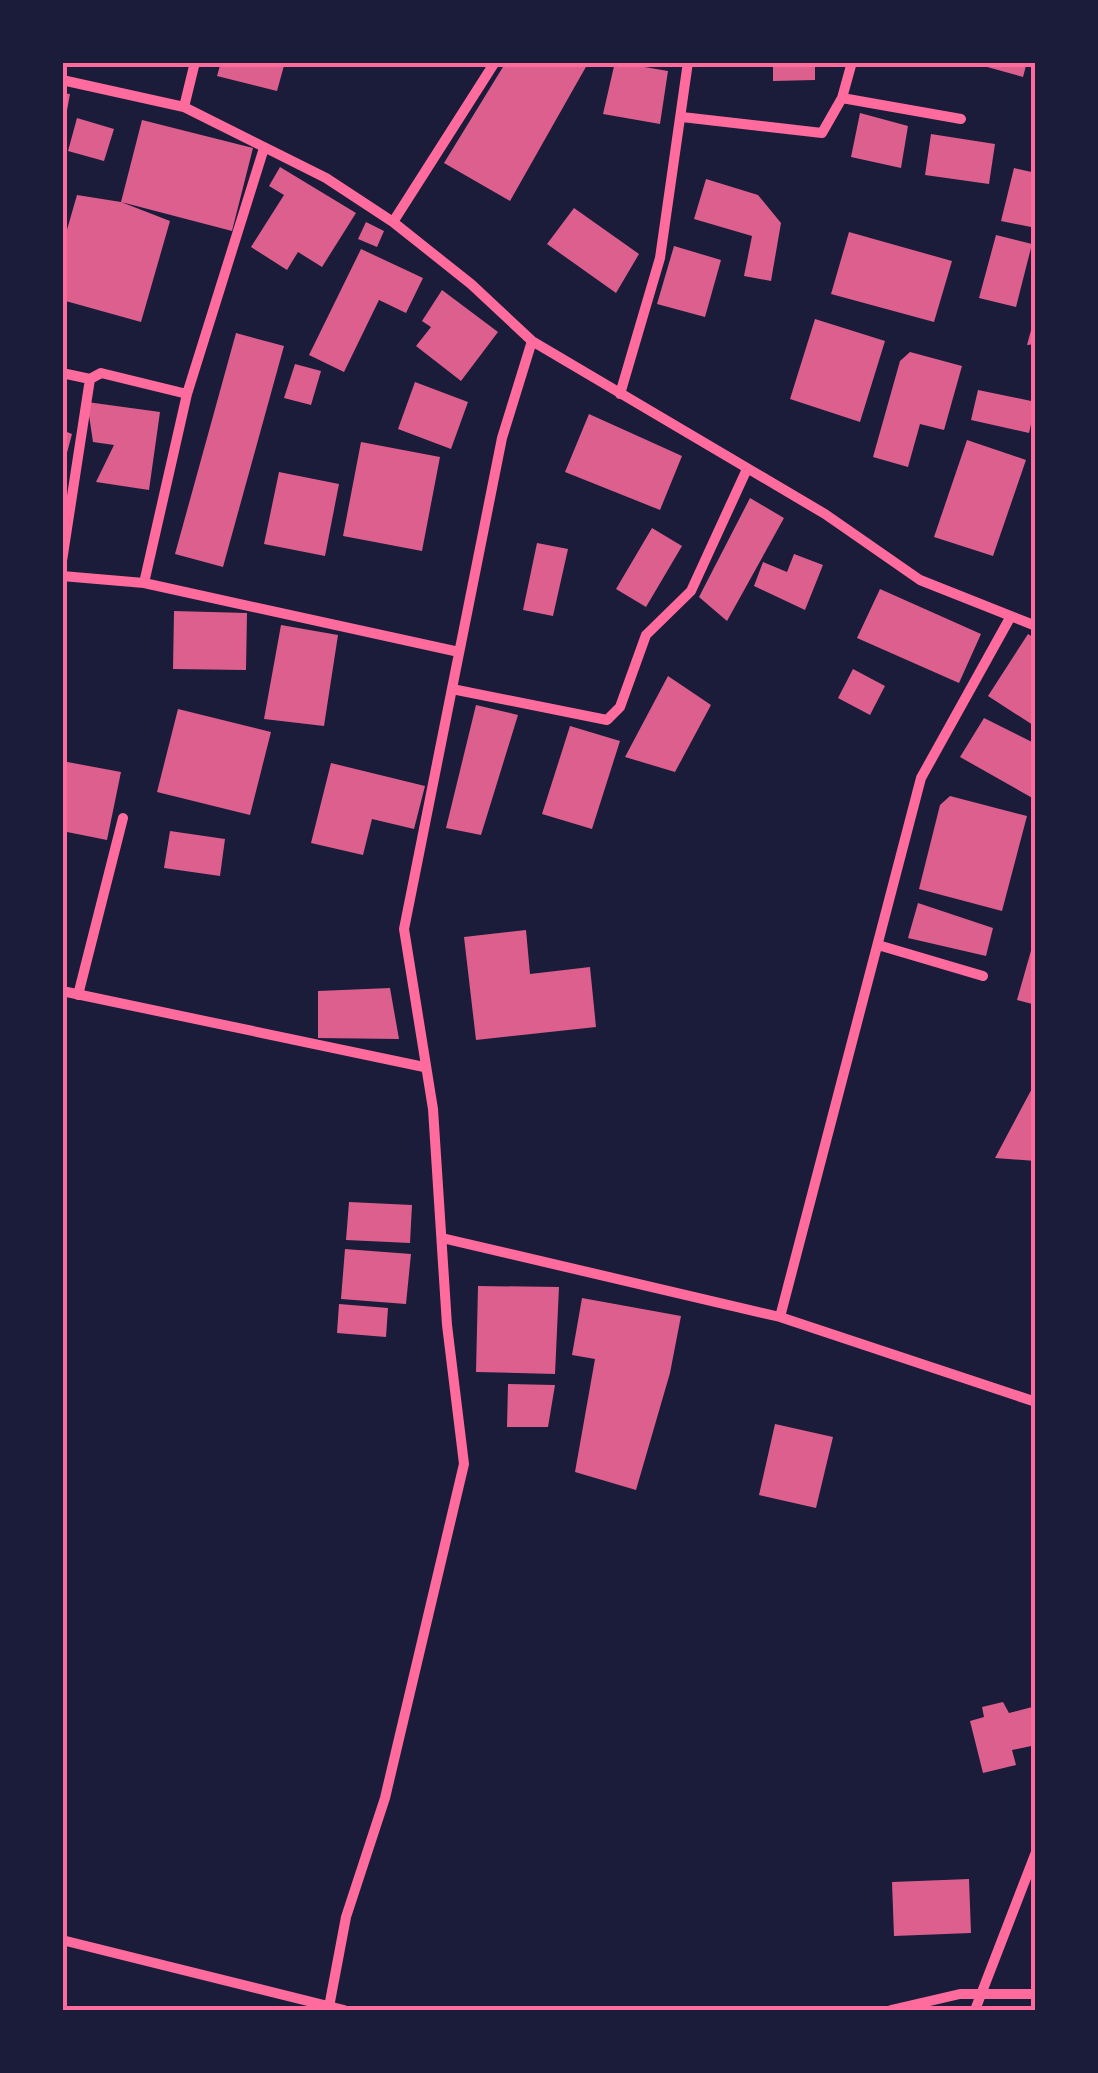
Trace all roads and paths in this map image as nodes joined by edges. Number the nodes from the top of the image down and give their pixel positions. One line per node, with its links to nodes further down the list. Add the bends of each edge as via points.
1 (194, 62): 7 (street)
2 (494, 62): 11 (street)
3 (688, 62): 8 (street)
4 (852, 62): 6 (street)
5 (62, 80): 7 (street)
6 (842, 98): 8 (street, via 822,133 809,135); 9 (street)
7 (184, 107): 10 (street)
8 (682, 117): 16 (street, via 660,258)
9 (962, 119)
10 (264, 148): 11 (street); 15 (street)
11 (393, 222): 12 (street)
12 (532, 341): 16 (street); 23 (street, via 502,438)
13 (62, 373): 14 (street)
14 (90, 379): 15 (street, via 101,373); 18 (street)
15 (187, 394): 20 (street)
16 (620, 394): 17 (street)
17 (747, 469): 21 (street, via 920,580); 24 (street, via 691,591 646,635 620,707 607,720)
18 (62, 561)
19 (62, 576): 20 (street)
20 (144, 583): 23 (street)
21 (1011, 616): 22 (street); 26 (street, via 921,778)
22 (1036, 626)
23 (458, 652): 24 (street)
24 (452, 689): 30 (street, via 404,929)
25 (123, 818): 29 (street)
26 (878, 945): 27 (street); 32 (street)
27 (983, 976)
28 (62, 991): 29 (street)
29 (78, 995): 30 (street)
30 (424, 1067): 31 (street)
31 (442, 1238): 32 (street); 38 (street, via 464,1464 385,1798 346,1917)
32 (780, 1318): 33 (street)
33 (1036, 1402)
34 (1036, 1852): 36 (street)
35 (62, 1940): 38 (street)
36 (979, 1994): 37 (street); 40 (street); 41 (street)
37 (1036, 1994)
38 (329, 2007): 39 (street)
39 (344, 2010)
40 (891, 2010)
41 (975, 2010)

